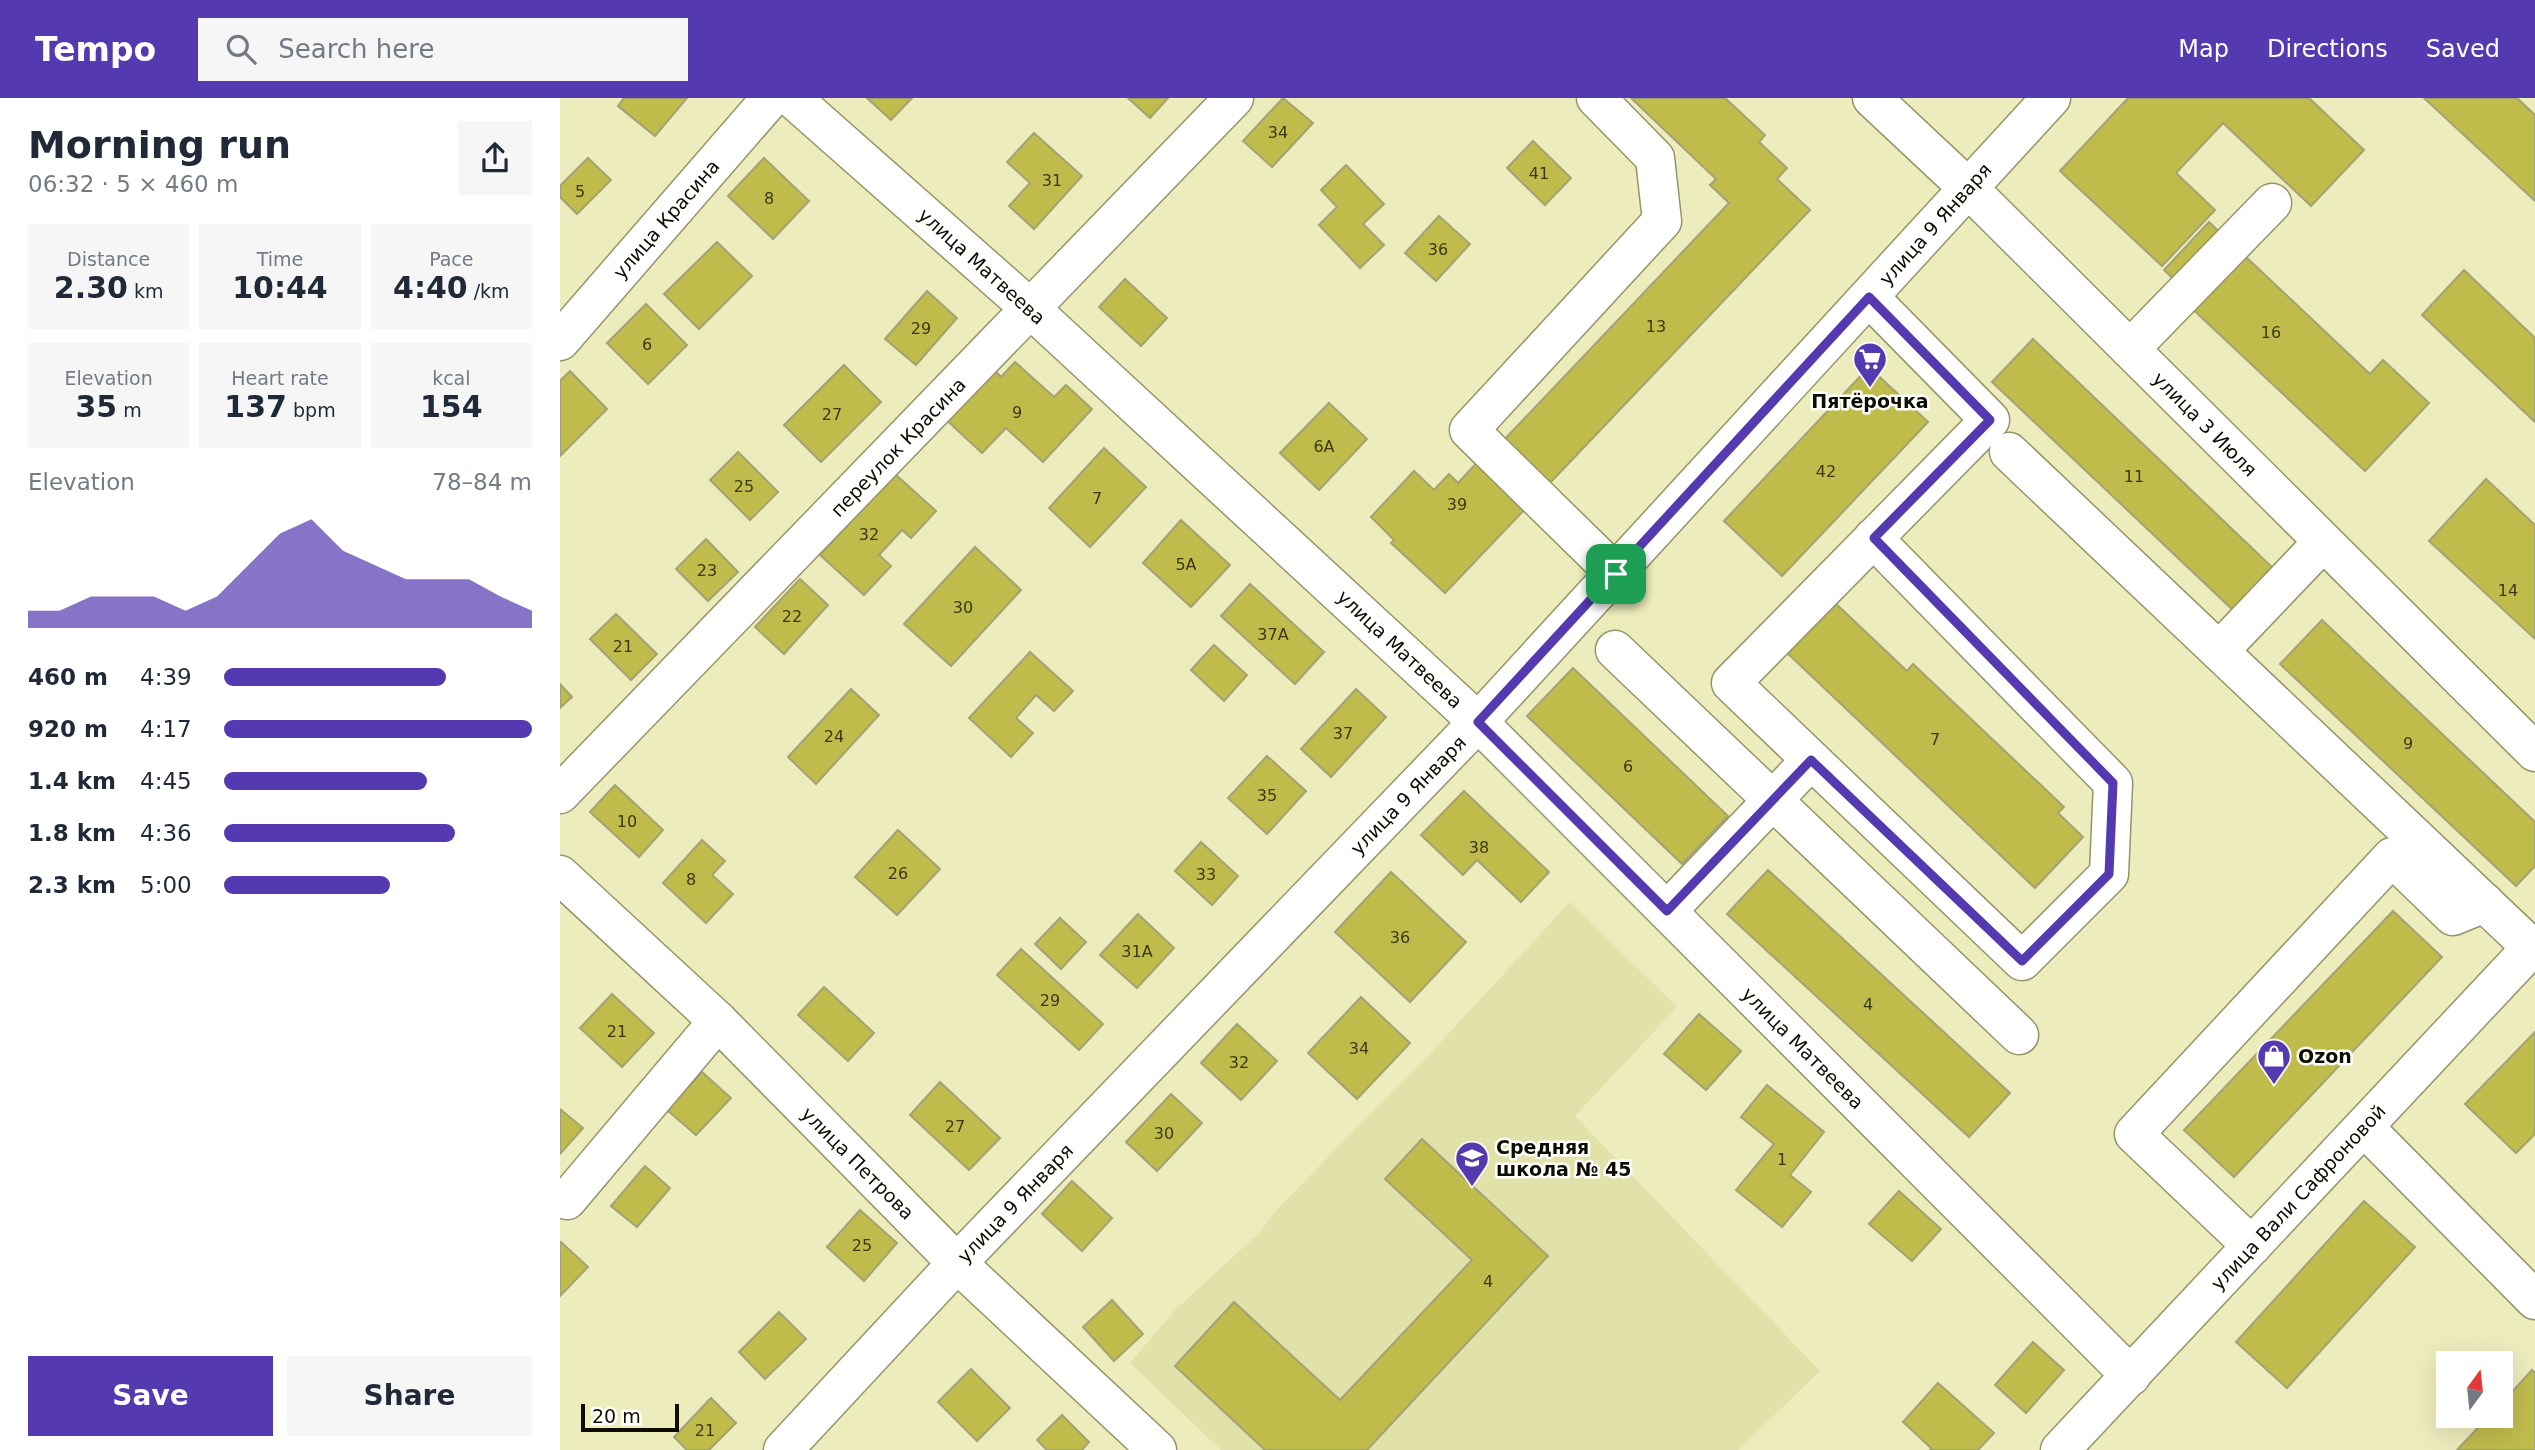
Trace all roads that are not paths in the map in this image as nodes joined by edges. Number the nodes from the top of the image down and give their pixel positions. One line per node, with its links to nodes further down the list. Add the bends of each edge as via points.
1 (771, 98): 11 (street, улица Красина)
2 (792, 98): 10 (street, улица Матвеева)
3 (1234, 98): 10 (street, переулок Красина)
4 (1596, 98): 16 (street, via 1655,158 1662,221 1469,430)
5 (1872, 98): 7 (street, улица 3 Июля)
6 (2051, 98): 7 (street, улица 9 Января)
7 (1967, 187): 9 (street, улица 9 Января); 12 (street, улица 3 Июля)
8 (2272, 203): 12 (street)
9 (1869, 297): 14 (street, via 1990,420); 16 (street, улица 9 Января)
10 (1032, 310): 19 (street, улица Матвеева); 22 (street, переулок Красина)
11 (560, 341)
12 (2130, 349): 15 (street, улица 3 Июля)
13 (2009, 452): 18 (street)
14 (1874, 538): 21 (street, via 1731,683); 21 (street, via 2113,783 2109,874 2022,961)
15 (2323, 542): 18 (street); 20 (street, улица 3 Июля)
16 (1616, 574): 19 (street, улица 9 Января)
17 (1615, 650): 23 (street)
18 (2219, 651): 25 (street)
19 (1478, 722): 26 (street, улица Матвеева); 33 (street, улица 9 Января)
20 (2535, 752)
21 (1811, 760): 23 (street)
22 (560, 794)
23 (1773, 800): 26 (street); 29 (street)
24 (560, 875): 28 (street, улица Петрова)
25 (2485, 903): 27 (street); 32 (street, via 2453,916 2392,856 2134,1134)
26 (1667, 911): 35 (street, улица Матвеева)
27 (2533, 946): 30 (street, улица Вали Сафроновой)
28 (718, 1021): 31 (street); 33 (street, улица Петрова)
29 (2019, 1035)
30 (2364, 1127): 32 (street, улица Вали Сафроновой); 34 (street)
31 (567, 1200)
32 (2252, 1246): 35 (street, улица Вали Сафроновой)
33 (957, 1263): 36 (street, улица 9 Января); 37 (street, улица Петрова)
34 (2535, 1300)
35 (2131, 1376): 38 (street, улица Вали Сафроновой)
36 (783, 1450)
37 (1157, 1450)
38 (2060, 1450)

